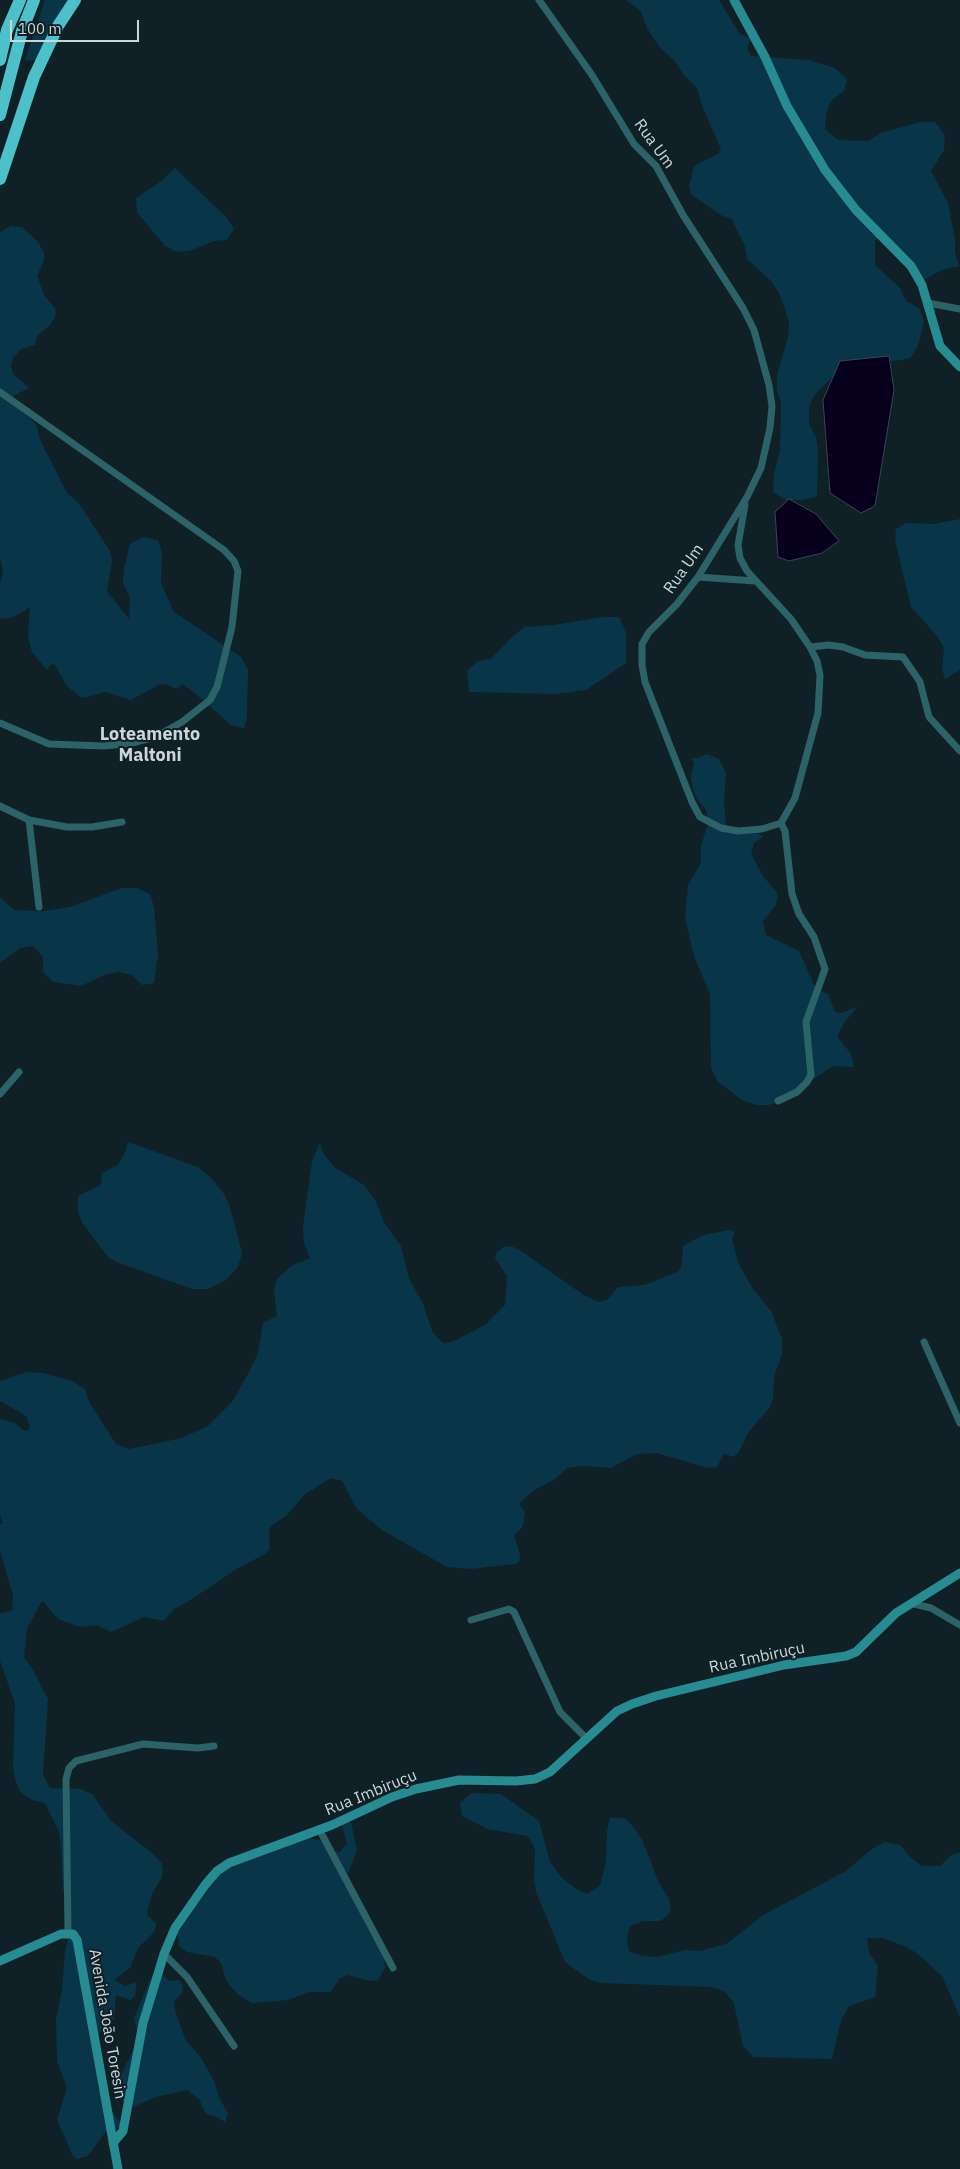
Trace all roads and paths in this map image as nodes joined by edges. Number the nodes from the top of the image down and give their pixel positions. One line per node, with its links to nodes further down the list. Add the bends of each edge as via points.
1 (20, 0): 6 (highway, via 7,30)
2 (34, 0): 7 (highway, via 22,31)
3 (75, 0): 8 (highway, via 54,34 34,77)
4 (539, 0): 13 (street, Rua Um, via 592,75 634,144 656,166 754,330 765,365 772,406 766,451)
5 (734, 0): 9 (street, via 787,106 825,170 856,210 911,266)
6 (0, 60)
7 (0, 115)
8 (0, 179)
9 (928, 303): 10 (street); 11 (street, via 940,346)
10 (960, 309)
11 (960, 367)
12 (0, 392): 17 (street, via 224,550 234,561 238,579 232,627 217,686 210,700 182,722 155,737 104,746 49,744)
13 (747, 497): 14 (street, Rua Um); 15 (street, via 738,545 740,558)
14 (698, 577): 15 (street); 22 (street, Rua Um, via 642,644 646,682 700,817 720,828 738,830 762,829)
15 (755, 581): 16 (street, via 783,610)
16 (810, 647): 18 (street, via 829,645 865,655 903,657 920,682 929,717); 22 (street, via 820,675 818,713 796,798)
17 (0, 723)
18 (960, 751)
19 (0, 806): 20 (street)
20 (29, 820): 21 (street, via 92,827); 23 (street)
21 (122, 822)
22 (781, 823): 26 (street, via 788,843 792,894 799,914 814,937 825,970 806,1022 811,1075 797,1092)
23 (39, 907)
24 (19, 1072): 25 (street)
25 (0, 1094)
26 (778, 1101)
27 (924, 1342): 28 (street)
28 (960, 1423)
29 (960, 1573): 30 (street, Rua Imbiruçu)
30 (914, 1604): 32 (street, via 931,1608); 33 (street, Rua Imbiruçu, via 896,1614 856,1652 784,1665 656,1696 617,1711)
31 (471, 1620): 33 (street, via 509,1609 514,1612 560,1712)
32 (960, 1625)
33 (587, 1740): 35 (street, Rua Imbiruçu, via 550,1772 535,1779 440,1782 392,1797)
34 (214, 1746): 36 (street, via 143,1744 76,1761 69,1768 66,1779)
35 (319, 1829): 37 (street, Rua Imbiruçu, via 267,1847 217,1871 176,1928); 39 (street)
36 (68, 1932): 38 (street, Avenida João Toresin); 41 (street, Avenida João Toresin, via 77,1940)
37 (164, 1954): 40 (street, via 187,1977); 41 (street, Rua Imbiruçu, via 144,2023 123,2131)
38 (0, 1961)
39 (393, 1968)
40 (234, 2046)
41 (112, 2143): 42 (street, Avenida João Toresin)
42 (118, 2169)

